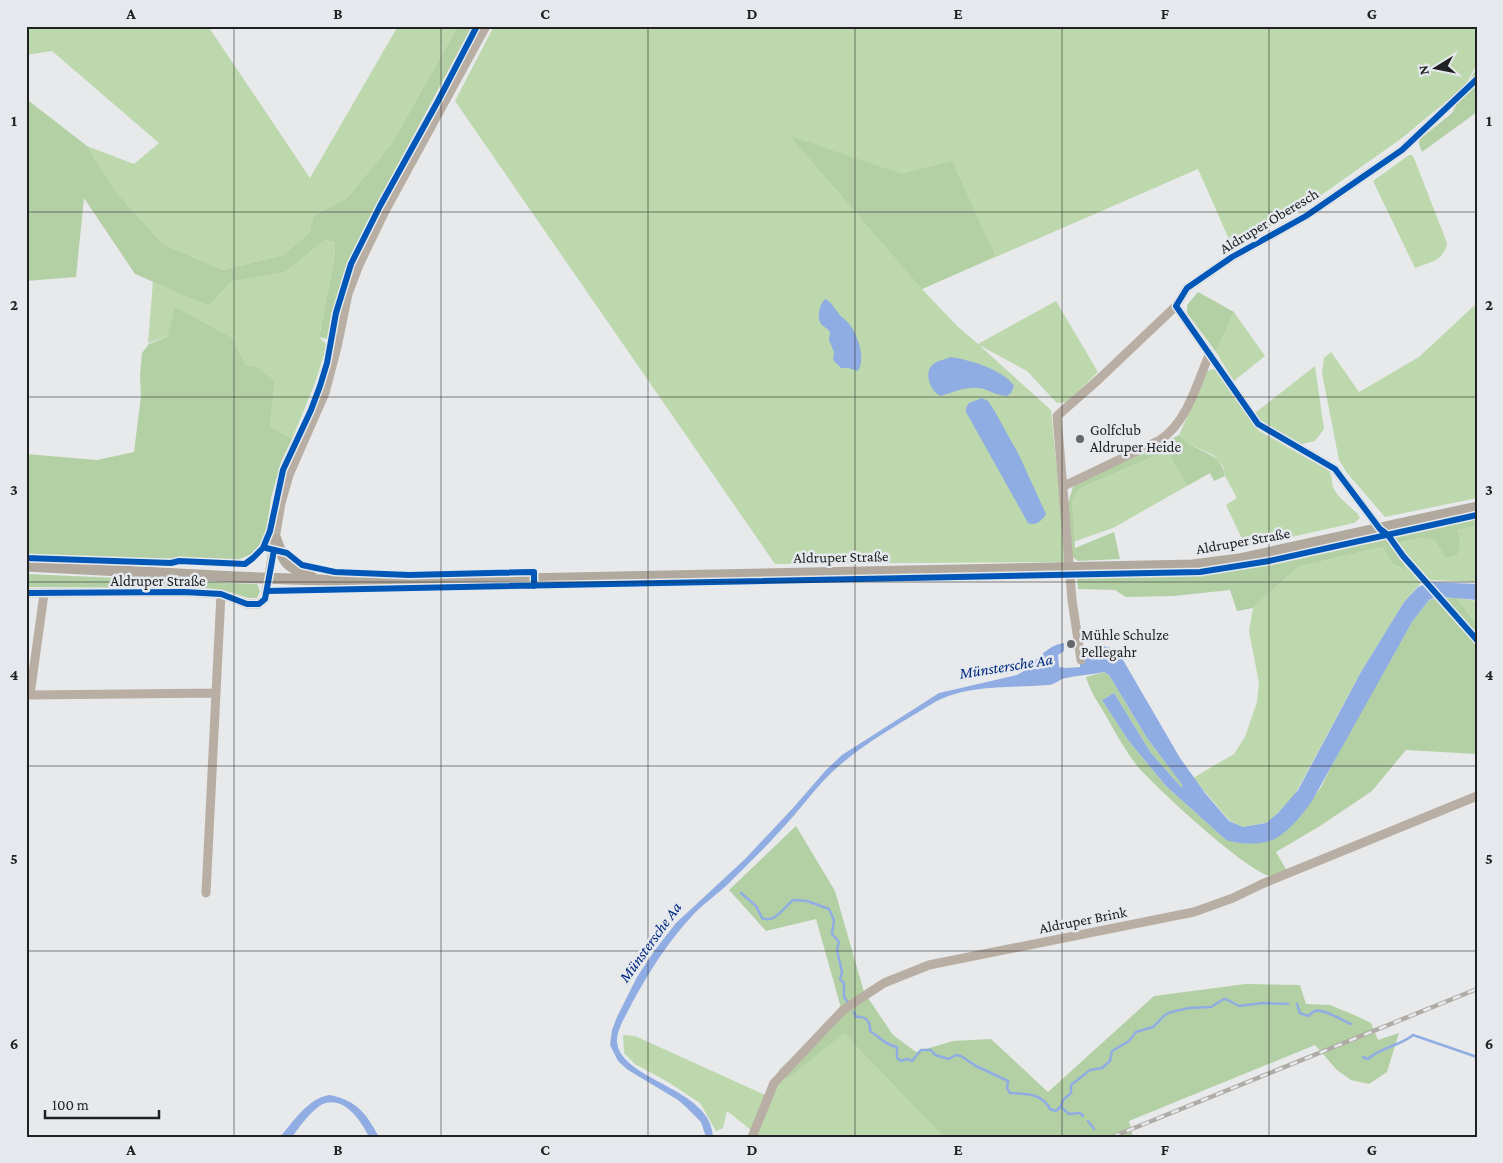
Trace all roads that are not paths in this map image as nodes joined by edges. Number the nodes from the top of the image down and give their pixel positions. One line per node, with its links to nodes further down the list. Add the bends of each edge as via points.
1 (486, 26): 8 (street, via 359,265 348,294 325,394 289,474)
2 (1477, 79): 3 (street, Aldruper Oberesch, via 1402,150 1306,216 1232,257 1187,288)
3 (1176, 306): 4 (street); 5 (street, Aldruper Oberesch, via 1057,416)
4 (1210, 355): 5 (street, via 1189,403 1169,434); 7 (street, via 1258,424 1334,469)
5 (1064, 486): 10 (street, Aldruper Oberesch)
6 (1477, 507): 7 (main road, Aldruper Straße)
7 (1380, 528): 10 (main road, Aldruper Straße, via 1217,563)
8 (276, 539): 11 (street); 12 (main road, via 288,566)
9 (26, 566): 11 (main road)
10 (1069, 568): 12 (main road, Aldruper Straße, via 379,582); 16 (street, Aldruper Oberesch)
11 (269, 578): 12 (main road, Aldruper Straße); 15 (street, Aldruper Straße, via 265,599 259,604 247,604)
12 (318, 580)
13 (26, 592): 14 (street, Aldruper Straße)
14 (44, 594): 15 (street, Aldruper Straße); 17 (street, via 30,695)
15 (221, 594): 17 (street, Aldruper Straße)
16 (1081, 660)
17 (216, 694): 19 (street, Aldruper Straße)
18 (1477, 796): 20 (street, Aldruper Brink, via 1194,912 929,966 884,983 843,1010 774,1083)
19 (206, 893)
20 (752, 1137)

